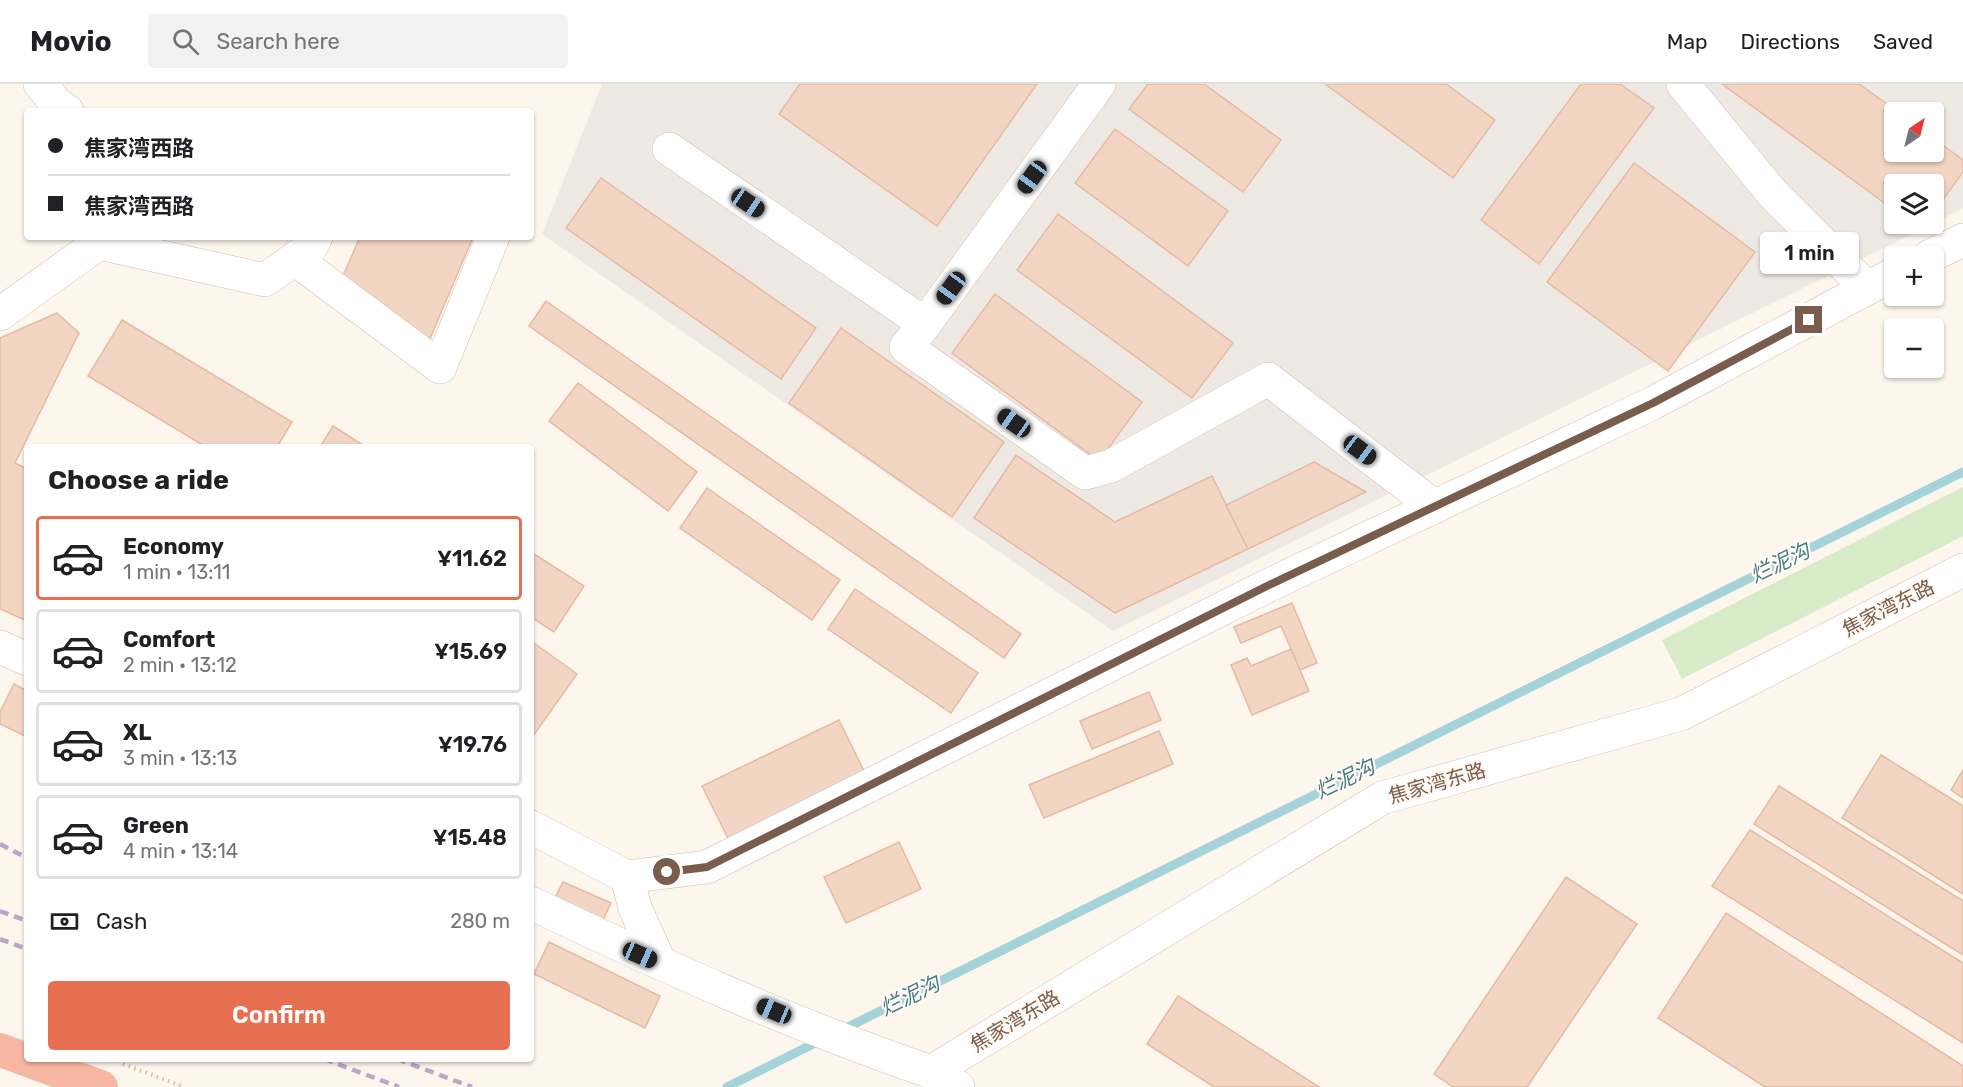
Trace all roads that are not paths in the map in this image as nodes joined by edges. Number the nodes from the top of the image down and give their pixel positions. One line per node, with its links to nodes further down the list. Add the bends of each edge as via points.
1 (40, 84): 4 (street)
2 (1099, 84): 12 (street)
3 (1683, 84): 10 (street, via 1773,194)
4 (63, 108)
5 (669, 149): 12 (street)
6 (492, 240): 8 (street, via 440,367)
7 (1963, 240): 9 (street)
8 (305, 248): 11 (street, via 266,280 99,243)
9 (1944, 249)
10 (1881, 281): 13 (street, via 1653,403)
11 (0, 314)
12 (925, 324): 13 (street, via 906,347 1085,473 1111,466 1268,379)
13 (1435, 507): 18 (street, via 1257,591 707,867)
14 (1963, 570): 25 (street, 焦家湾东路, via 1681,714 1382,798)
15 (0, 647): 16 (street)
16 (24, 658)
17 (534, 829): 18 (street)
18 (627, 877): 20 (street, via 635,908)
19 (534, 904): 20 (street, 焦家湾东路)
20 (660, 963): 25 (street, 焦家湾东路)
21 (0, 1050): 22 (highway)
22 (24, 1055)
23 (53, 1062): 24 (highway)
24 (111, 1075)
25 (944, 1079)

